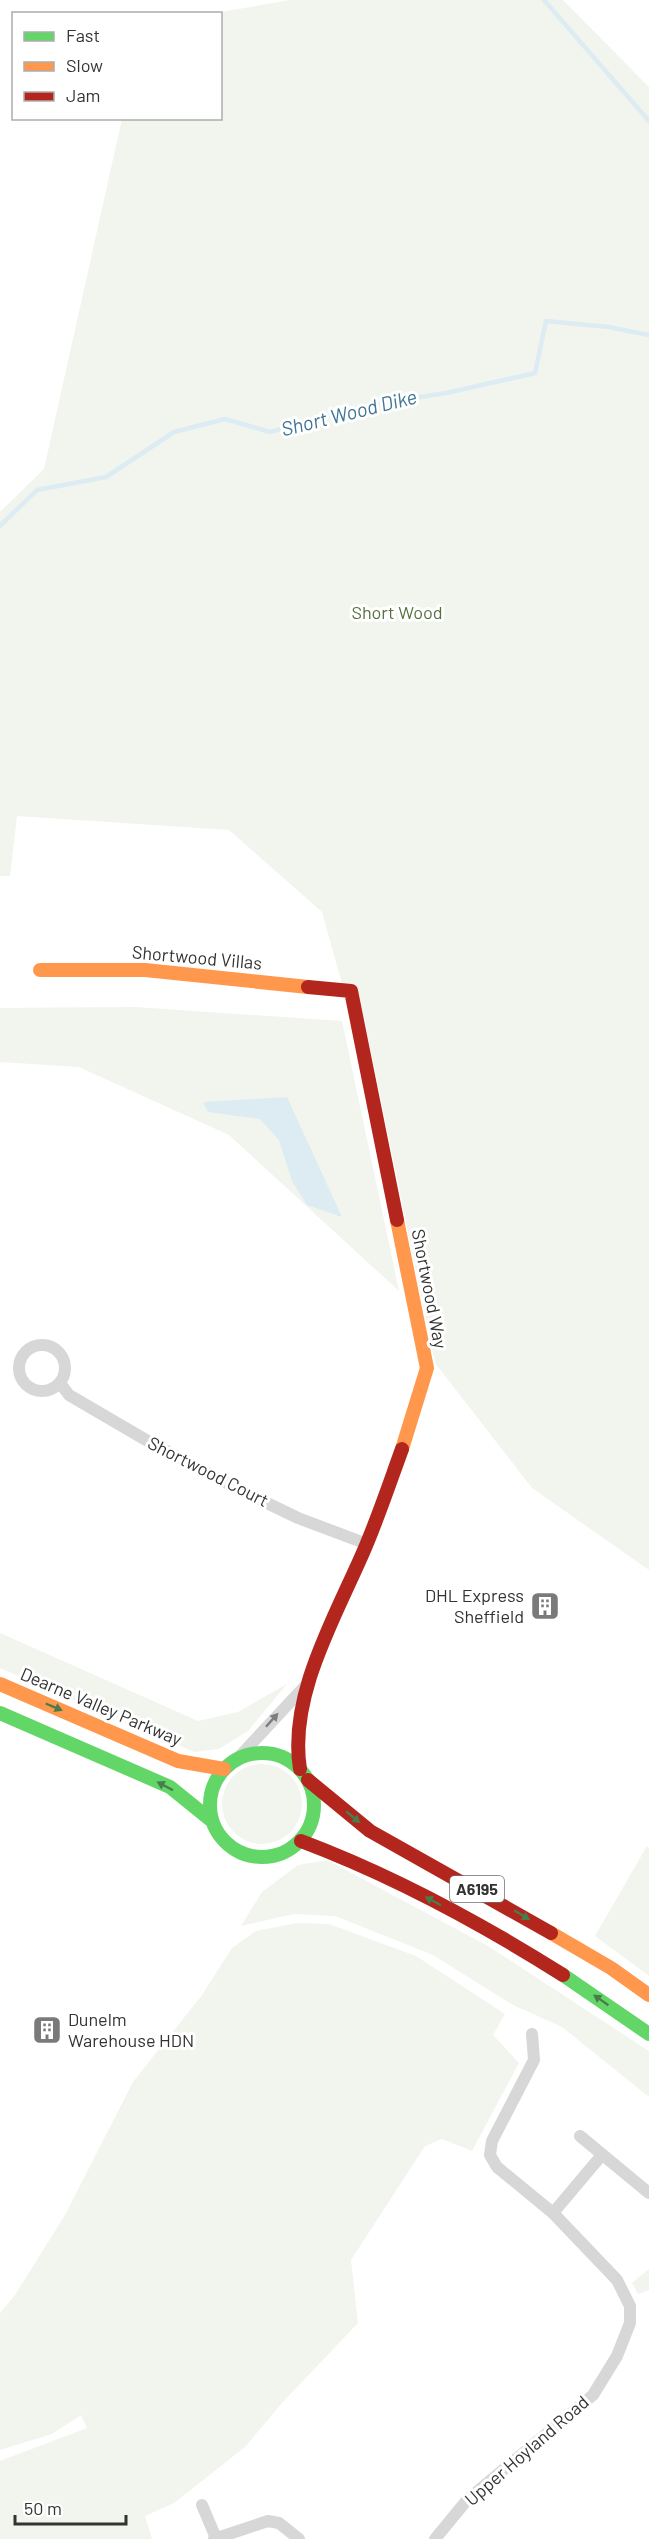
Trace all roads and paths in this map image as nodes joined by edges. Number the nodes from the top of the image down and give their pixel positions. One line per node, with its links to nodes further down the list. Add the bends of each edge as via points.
1 (40, 970): 2 (main road, Shortwood Villas, via 145,970)
2 (351, 991): 4 (main road, Shortwood Way, via 427,1368)
3 (60, 1383): 4 (street, Shortwood Court, via 69,1395 189,1464 298,1518)
4 (367, 1544): 5 (main road, Shortwood Way)
5 (307, 1683): 8 (street, Shortwood Way, one-way to 5); 10 (main road, Shortwood Way, via 296,1745)
6 (0, 1684): 9 (main road, Dearne Valley Parkway, one-way to 9, via 178,1761)
7 (0, 1713): 11 (main road, one-way to 7, via 170,1787)
8 (238, 1758): 9 (main road, A6195); 10 (main road, A6195, via 254,1752 271,1753 287,1758)
9 (224, 1769): 11 (main road, A6195, via 211,1793)
10 (304, 1774): 12 (main road, via 314,1794 315,1809); 13 (main road, A6195, one-way to 13, via 370,1831 481,1891)
11 (212, 1821): 12 (main road, via 225,1841 245,1855 277,1855)
12 (301, 1841): 15 (main road, A6195, one-way to 12, via 589,1991 476,1923 375,1870)
13 (649, 1995)
14 (532, 2034): 19 (street, Upper Hoyland Road, via 534,2060 492,2140 490,2155 497,2167)
15 (649, 2034)
16 (580, 2136): 17 (street)
17 (601, 2156): 18 (street); 19 (street)
18 (649, 2193)
19 (553, 2213): 23 (street, Upper Hoyland Road, via 617,2280 630,2306 630,2323 617,2356 593,2395 467,2500)
20 (202, 2505): 21 (street)
21 (215, 2539): 22 (street, via 268,2521 279,2523)
22 (299, 2539)
23 (435, 2539)

